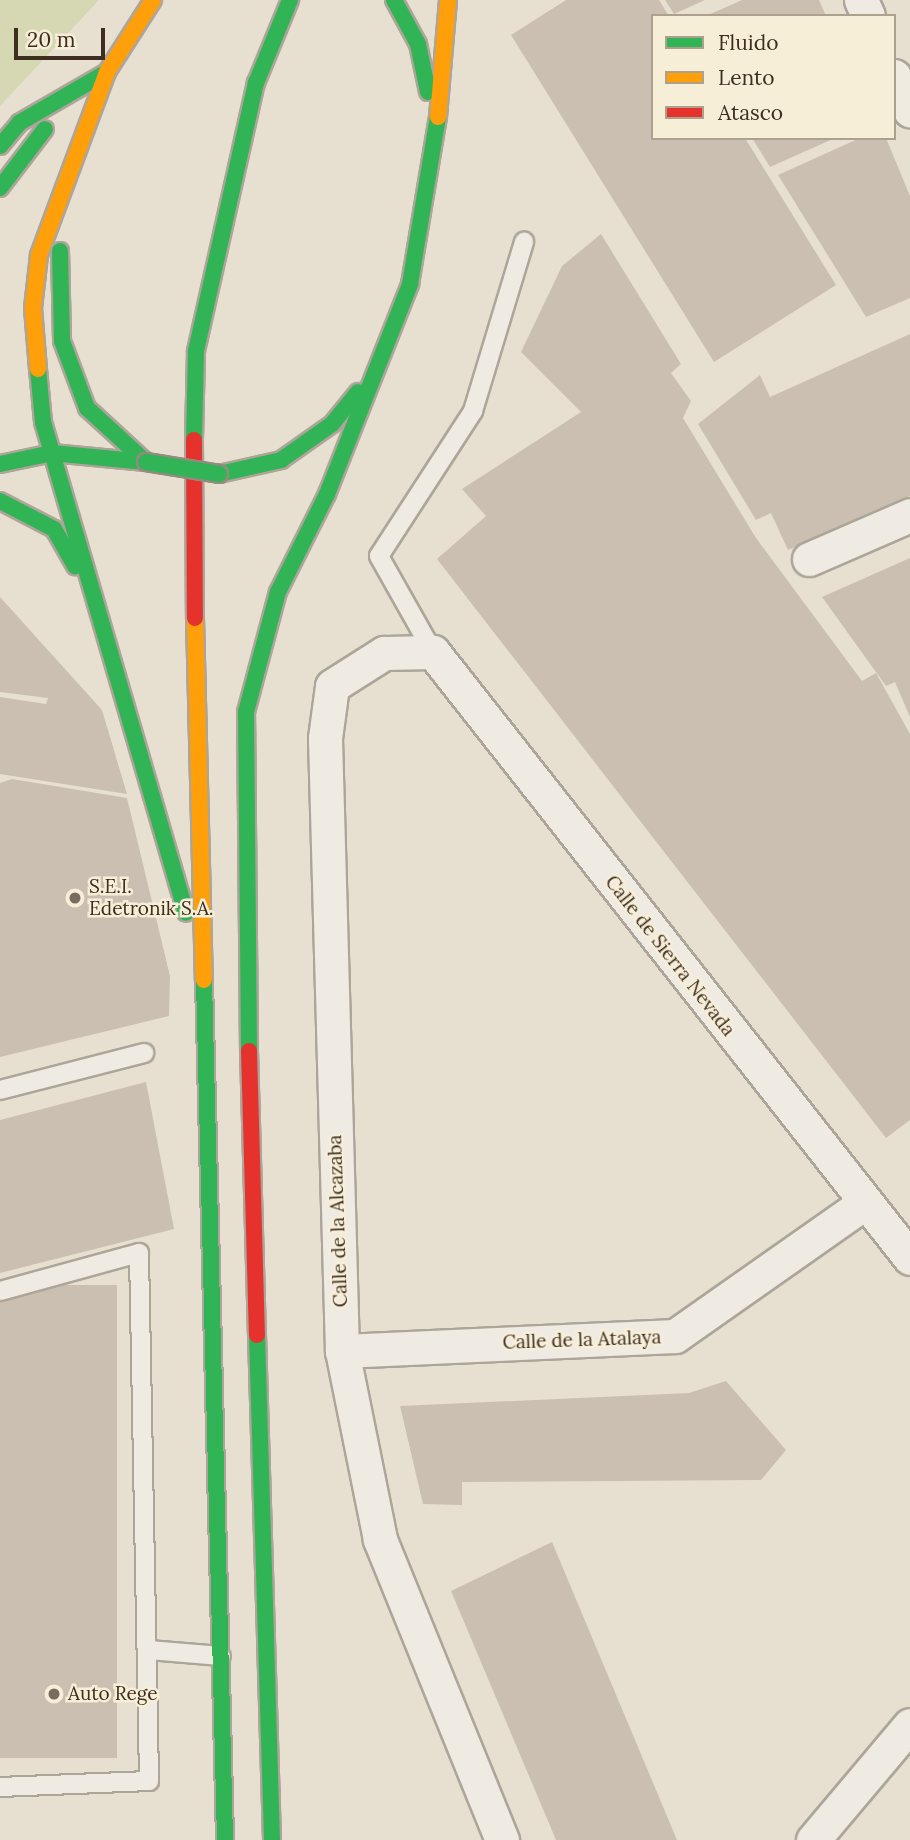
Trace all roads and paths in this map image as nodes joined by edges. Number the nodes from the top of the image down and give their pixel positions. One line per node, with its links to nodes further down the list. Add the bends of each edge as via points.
1 (290, 0): 23 (highway, via 256,83 196,351 193,529)
2 (394, 0): 9 (highway, via 418,44)
3 (448, 0): 9 (highway)
4 (154, 2): 5 (highway)
5 (107, 72): 7 (highway); 12 (highway)
6 (896, 80): 8 (street)
7 (74, 92): 10 (highway, via 19,123); 11 (highway)
8 (910, 111)
9 (436, 136): 14 (highway, via 410,284)
10 (0, 146)
11 (0, 188)
12 (64, 190): 15 (highway, via 39,255 33,307 43,422); 16 (highway, via 59,261 62,341 87,408)
13 (524, 242): 22 (lane, via 473,411 379,556)
14 (373, 374): 16 (highway, bridge, via 332,424 281,460 219,474); 30 (highway, via 327,494 278,592 246,712 244,899)
15 (52, 453): 16 (highway); 17 (highway); 21 (highway)
16 (146, 462)
17 (0, 464)
18 (0, 501): 21 (highway, via 54,529)
19 (910, 514): 20 (street)
20 (810, 559)
21 (104, 618): 23 (highway, via 175,863)
22 (433, 652): 26 (street, Calle de Sierra Nevada); 29 (street, Calle de la Alcazaba, via 384,653 332,686 325,738)
23 (206, 1003): 32 (highway)
24 (144, 1054): 25 (lane)
25 (0, 1090)
26 (864, 1203): 27 (street, Calle de Sierra Nevada); 29 (street, Calle de la Atalaya, via 675,1336)
27 (910, 1258)
28 (0, 1291): 31 (lane, via 139,1253)
29 (342, 1351): 38 (street, Calle de la Alcazaba, via 380,1539)
30 (267, 1630): 35 (highway); 37 (highway)
31 (149, 1650): 32 (lane); 34 (lane, via 149,1782)
32 (221, 1656): 36 (highway)
33 (910, 1725): 39 (street)
34 (0, 1787)
35 (289, 1792)
36 (225, 1840)
37 (272, 1840)
38 (502, 1840)
39 (813, 1840)

